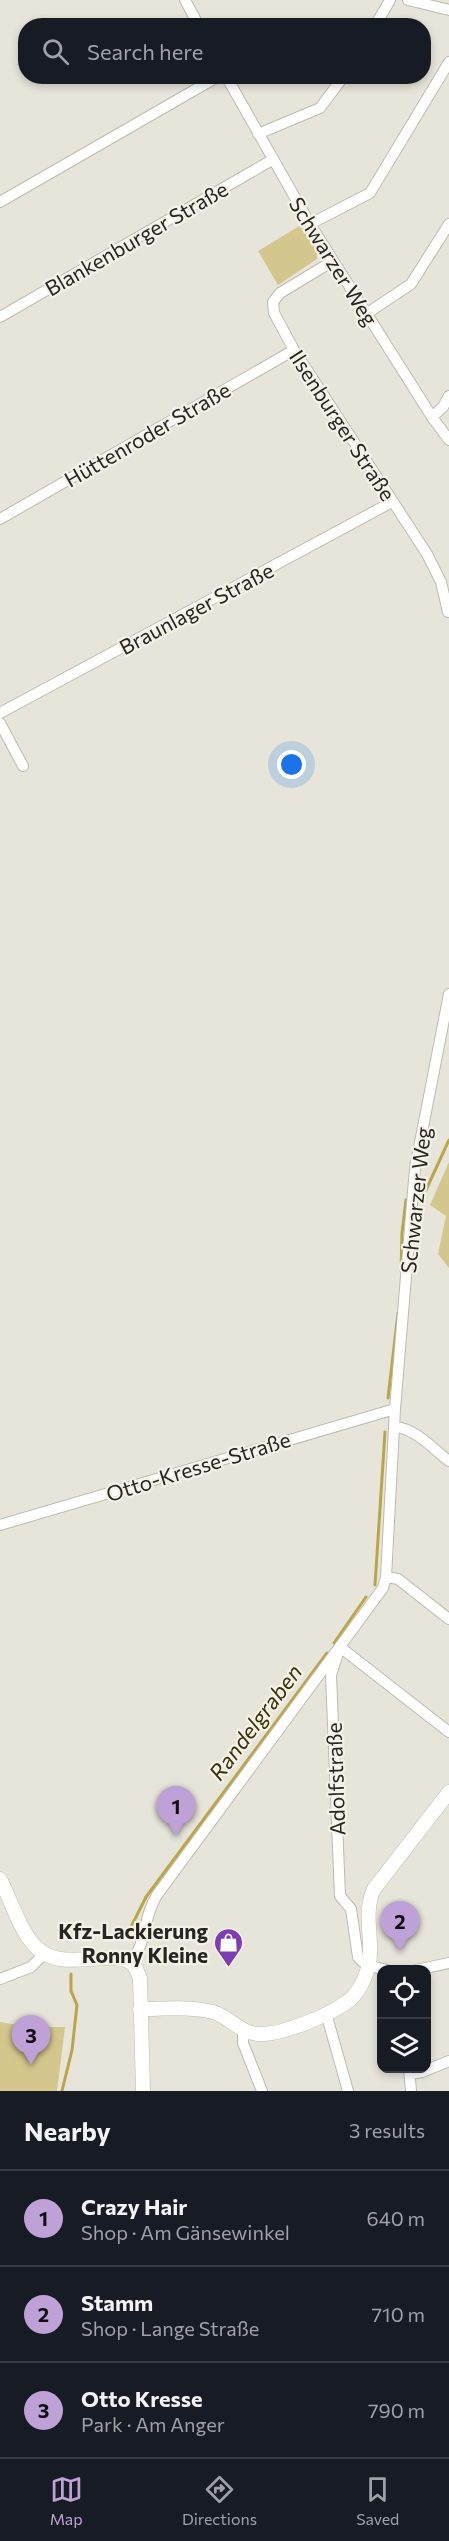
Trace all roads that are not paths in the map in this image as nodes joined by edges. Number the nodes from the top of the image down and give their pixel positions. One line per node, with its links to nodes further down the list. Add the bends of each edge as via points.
1 (185, 0): 5 (street)
2 (390, 0): 6 (street)
3 (408, 0): 4 (street)
4 (449, 10)
5 (195, 18)
6 (380, 18)
7 (449, 62): 14 (street, via 370,193)
8 (205, 84): 13 (street)
9 (230, 84): 11 (street, Schwarzer Weg)
10 (338, 84): 11 (street, via 320,108)
11 (258, 134): 12 (street, Schwarzer Weg)
12 (272, 160): 14 (street, Schwarzer Weg); 18 (street, Blankenburger Straße)
13 (0, 202)
14 (310, 224): 16 (street, Schwarzer Weg)
15 (449, 224): 17 (street, via 411,284)
16 (333, 261): 17 (street, Schwarzer Weg); 19 (street, Ilsenburger Straße, via 280,293 273,302 274,313)
17 (366, 314): 21 (street, Schwarzer Weg)
18 (0, 316)
19 (294, 350): 23 (street, Ilsenburger Straße); 24 (street, Hüttenroder Straße)
20 (449, 396): 21 (street)
21 (432, 417): 22 (street, Schwarzer Weg)
22 (449, 440)
23 (392, 502): 25 (street, Ilsenburger Straße, via 432,564); 26 (street, Braunlager Straße)
24 (0, 519)
25 (448, 612)
26 (0, 713)
27 (0, 723): 28 (street)
28 (23, 766)
29 (449, 994): 30 (street, Schwarzer Weg, via 414,1182)
30 (395, 1408): 31 (street, Schwarzer Weg); 33 (street, Otto-Kresse-Straße)
31 (395, 1427): 32 (street, via 412,1432); 34 (street, Schwarzer Weg)
32 (449, 1461)
33 (0, 1525)
34 (386, 1577): 35 (street, via 398,1579); 36 (street, via 377,1599)
35 (449, 1619)
36 (340, 1647): 37 (street); 41 (street, Adolfstraße, via 331,1675 339,1881 340,1896); 43 (street, via 157,1895 147,1913 142,1945)
37 (449, 1732)
38 (449, 1792): 40 (street, via 378,1882)
39 (0, 1879): 42 (street, via 29,1939)
40 (368, 1908): 41 (street); 45 (street, via 372,1951)
41 (351, 1909): 45 (street, Adolfstraße, via 358,1957)
42 (44, 1954): 43 (street, via 60,1959 122,1959); 48 (street, via 31,1967)
43 (131, 1963): 49 (street, via 140,1978)
44 (449, 1963): 46 (street)
45 (369, 1966): 47 (street); 50 (street, via 353,1997)
46 (431, 1967)
47 (377, 1968)
48 (0, 1979)
49 (140, 2009): 51 (street, via 213,2012); 55 (street)
50 (326, 2013): 51 (street, via 261,2035); 57 (street)
51 (243, 2030): 56 (street, via 243,2043)
52 (449, 2061): 53 (street)
53 (431, 2068)
54 (409, 2073): 58 (street)
55 (143, 2091)
56 (262, 2091)
57 (348, 2091)
58 (411, 2091)

